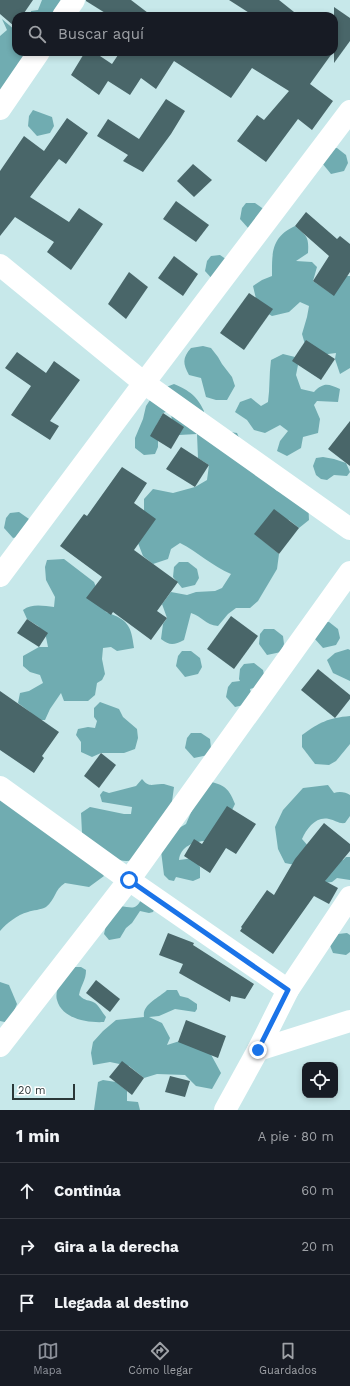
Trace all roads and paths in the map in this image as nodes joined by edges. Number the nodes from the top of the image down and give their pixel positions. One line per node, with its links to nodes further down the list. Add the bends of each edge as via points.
1 (74, 0): 2 (street)
2 (66, 12)
3 (36, 56): 4 (street)
4 (0, 109)
5 (350, 111): 7 (street)
6 (0, 265): 7 (street)
7 (144, 383): 8 (street); 10 (street)
8 (350, 529)
9 (350, 572): 12 (street)
10 (0, 576)
11 (0, 788): 12 (street)
12 (129, 880): 14 (street); 16 (street)
13 (350, 897): 14 (street)
14 (288, 990): 17 (street)
15 (350, 1021): 17 (street)
16 (0, 1046)
17 (258, 1050): 18 (street)
18 (225, 1110)

